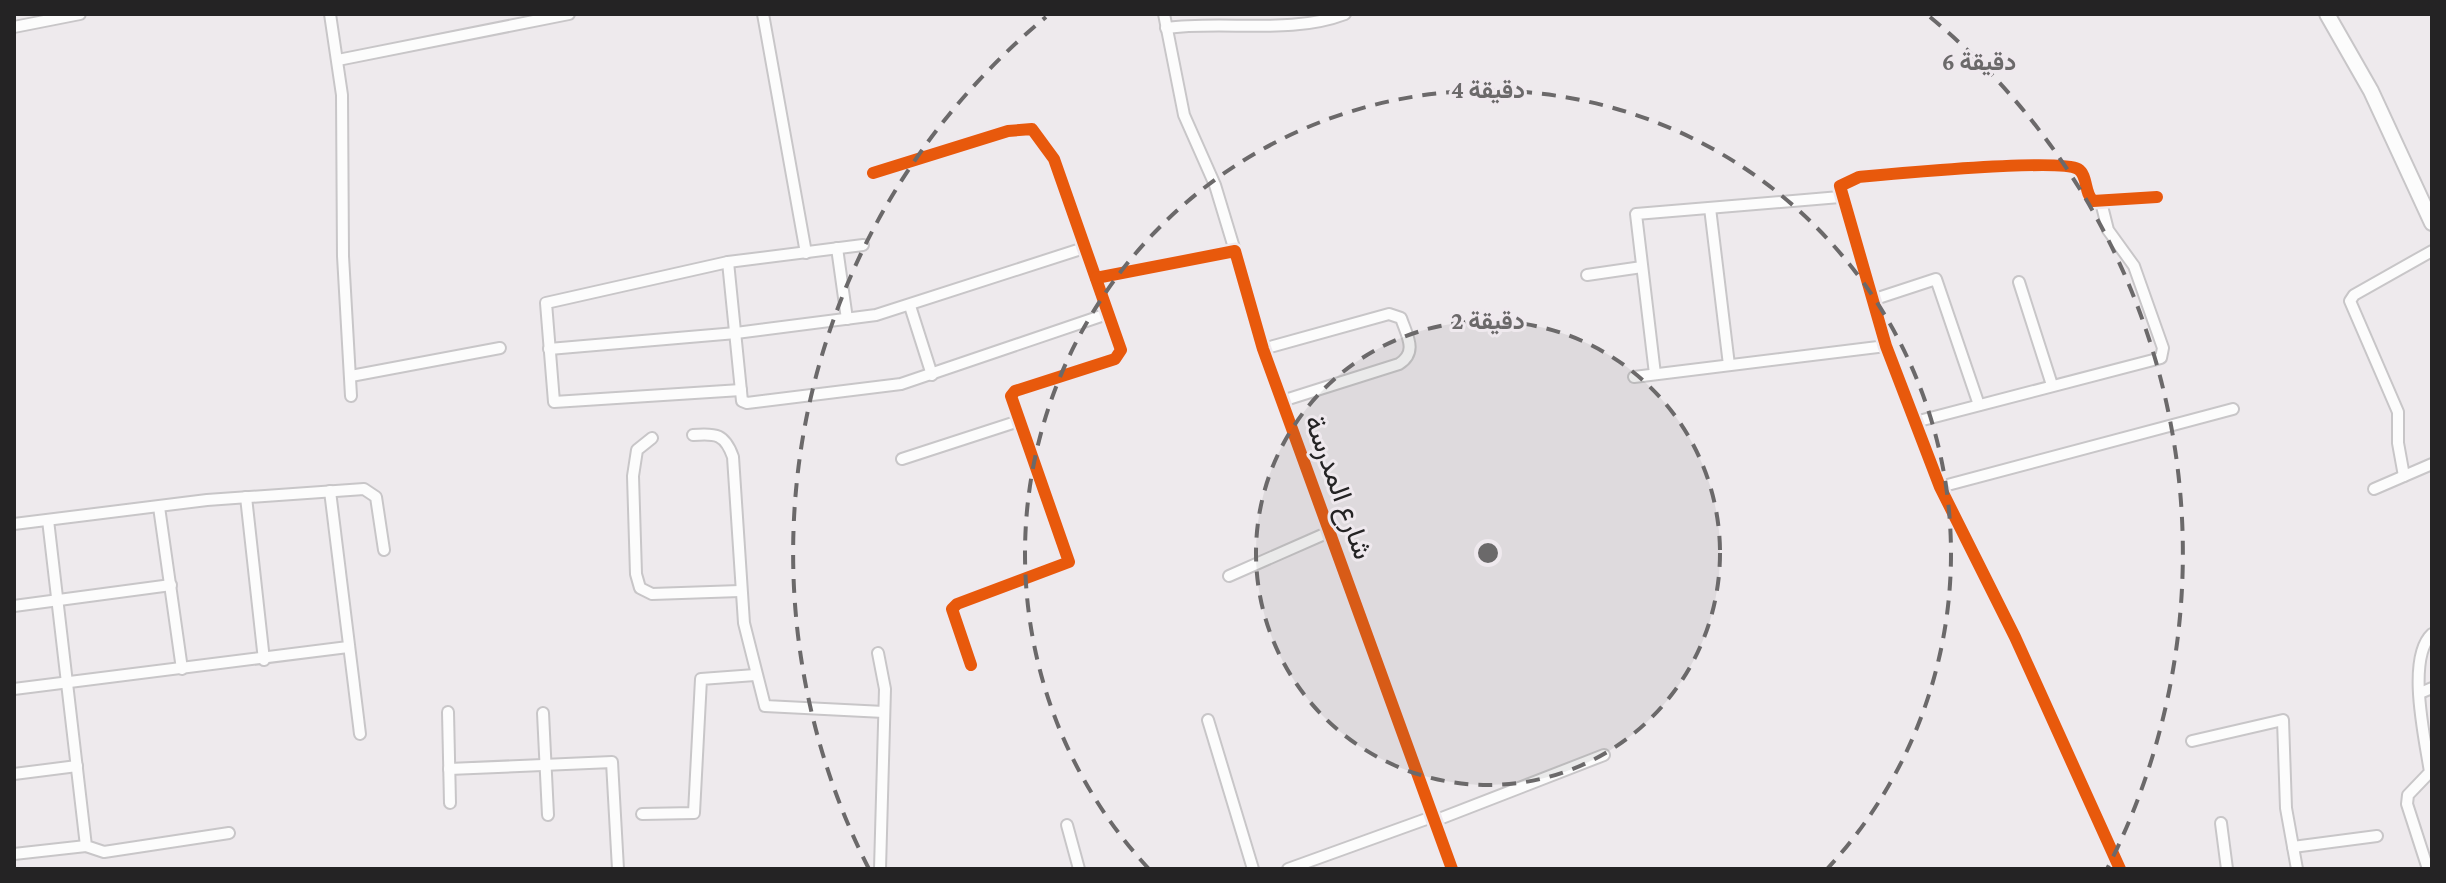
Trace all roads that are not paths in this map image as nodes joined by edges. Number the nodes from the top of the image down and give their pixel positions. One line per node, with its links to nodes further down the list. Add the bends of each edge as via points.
1 (80, 14): 9 (street)
2 (330, 14): 11 (street)
3 (569, 14): 8 (street)
4 (763, 14): 23 (street)
5 (1164, 14): 10 (street, شارع المدرسة)
6 (1345, 14): 10 (street, via 1324,22)
7 (2327, 14): 17 (street, via 2371,91)
8 (521, 19): 11 (street)
9 (14, 27)
10 (1166, 28): 21 (street, شارع المدرسة, via 1184,115 1215,185)
11 (338, 60): 41 (street)
12 (873, 173): 20 (street, via 1008,131 1032,129 1054,159)
13 (1840, 197): 15 (street, via 1842,183 1859,177 2044,165 2076,167 2088,197); 16 (street); 29 (street)
14 (2157, 197): 15 (street)
15 (2101, 202): 43 (street, via 2108,230 2134,266 2164,354)
16 (1710, 208): 25 (street, via 1636,214); 38 (street)
17 (2432, 223)
18 (863, 245): 19 (street)
19 (837, 248): 23 (street); 32 (street)
20 (1084, 248): 27 (street); 30 (street)
21 (1235, 251): 27 (street); 37 (street, شارع المدرسة)
22 (2432, 251): 55 (street, via 2350,301 2398,412)
23 (806, 253): 24 (street)
24 (728, 262): 33 (street); 36 (street, via 551,300 545,309)
25 (1642, 267): 26 (street); 39 (street)
26 (1587, 275)
27 (1096, 278): 31 (street)
28 (2019, 282): 43 (street)
29 (1872, 300): 34 (street); 47 (street, via 1936,279)
30 (910, 306): 32 (street); 40 (street)
31 (1107, 314): 40 (street); 49 (street, via 1120,355 1015,391 1012,403)
32 (847, 319): 33 (street)
33 (736, 333): 36 (street); 44 (street)
34 (1886, 346): 38 (street); 50 (street)
35 (500, 348): 41 (street)
36 (549, 349): 44 (street, via 552,397 560,404)
37 (1263, 349): 46 (street, شارع المدرسة); 46 (street, via 1389,314 1401,318 1409,358)
38 (1729, 365): 39 (street)
39 (1655, 374): 42 (street)
40 (932, 375): 44 (street, via 876,389 754,403 742,401)
41 (351, 376): 45 (street)
42 (1634, 377)
43 (2052, 385): 47 (street)
44 (741, 390)
45 (351, 396)
46 (1282, 401): 63 (street, شارع المدرسة)
47 (1979, 405): 50 (street)
48 (2233, 409): 56 (street)
49 (1019, 421): 53 (street); 74 (street, via 1069,562 952,609)
50 (1915, 422): 56 (street)
51 (693, 435): 67 (street, via 716,433 733,457)
52 (652, 438): 67 (street, via 637,450 633,476 640,588 652,594)
53 (902, 459)
54 (2432, 464): 55 (street)
55 (2404, 476): 57 (street)
56 (1940, 487): 110 (street)
57 (2374, 489)
58 (330, 491): 59 (street); 64 (street, via 372,492); 71 (street)
59 (246, 497): 60 (street); 73 (street)
60 (159, 507): 61 (street); 66 (street)
61 (48, 520): 62 (street); 68 (street)
62 (14, 524)
63 (1329, 532): 65 (street); 96 (street, شارع المدرسة)
64 (384, 550)
65 (1229, 576)
66 (171, 585): 68 (street); 75 (street)
67 (740, 591): 76 (street)
68 (58, 600): 69 (street); 77 (street)
69 (14, 606)
70 (2432, 634): 80 (street, via 2420,659)
71 (348, 647): 73 (street); 85 (street)
72 (878, 653): 82 (street)
73 (264, 660): 75 (street)
74 (971, 665)
75 (182, 669): 77 (street)
76 (755, 675): 82 (street, via 762,700 772,709); 94 (street, via 701,679 694,813)
77 (69, 683): 79 (street); 89 (street)
78 (2432, 688): 80 (street)
79 (14, 689)
80 (2420, 693): 91 (street)
81 (448, 712): 90 (street)
82 (884, 712): 105 (street)
83 (543, 713): 88 (street)
84 (1208, 720): 107 (street)
85 (360, 734)
86 (2192, 741): 102 (street, via 2283,720)
87 (1604, 755): 96 (street)
88 (547, 763): 90 (street); 95 (street); 104 (street, via 612,762)
89 (77, 766): 92 (street); 101 (street)
90 (449, 769): 93 (street)
91 (2431, 772): 113 (street, via 2408,795 2407,804)
92 (14, 774)
93 (450, 803)
94 (642, 814)
95 (548, 815)
96 (1433, 819): 108 (street); 109 (street, شارع المدرسة)
97 (2221, 823): 111 (street)
98 (1067, 825): 106 (street)
99 (229, 833): 101 (street, via 104,852)
100 (2377, 836): 102 (street)
101 (86, 846): 103 (street)
102 (2293, 847): 112 (street)
103 (14, 854)
104 (618, 869)
105 (880, 869)
106 (1079, 869)
107 (1253, 869)
108 (1288, 869)
109 (1452, 869)
110 (2120, 869)
111 (2227, 869)
112 (2297, 869)
113 (2428, 869)

